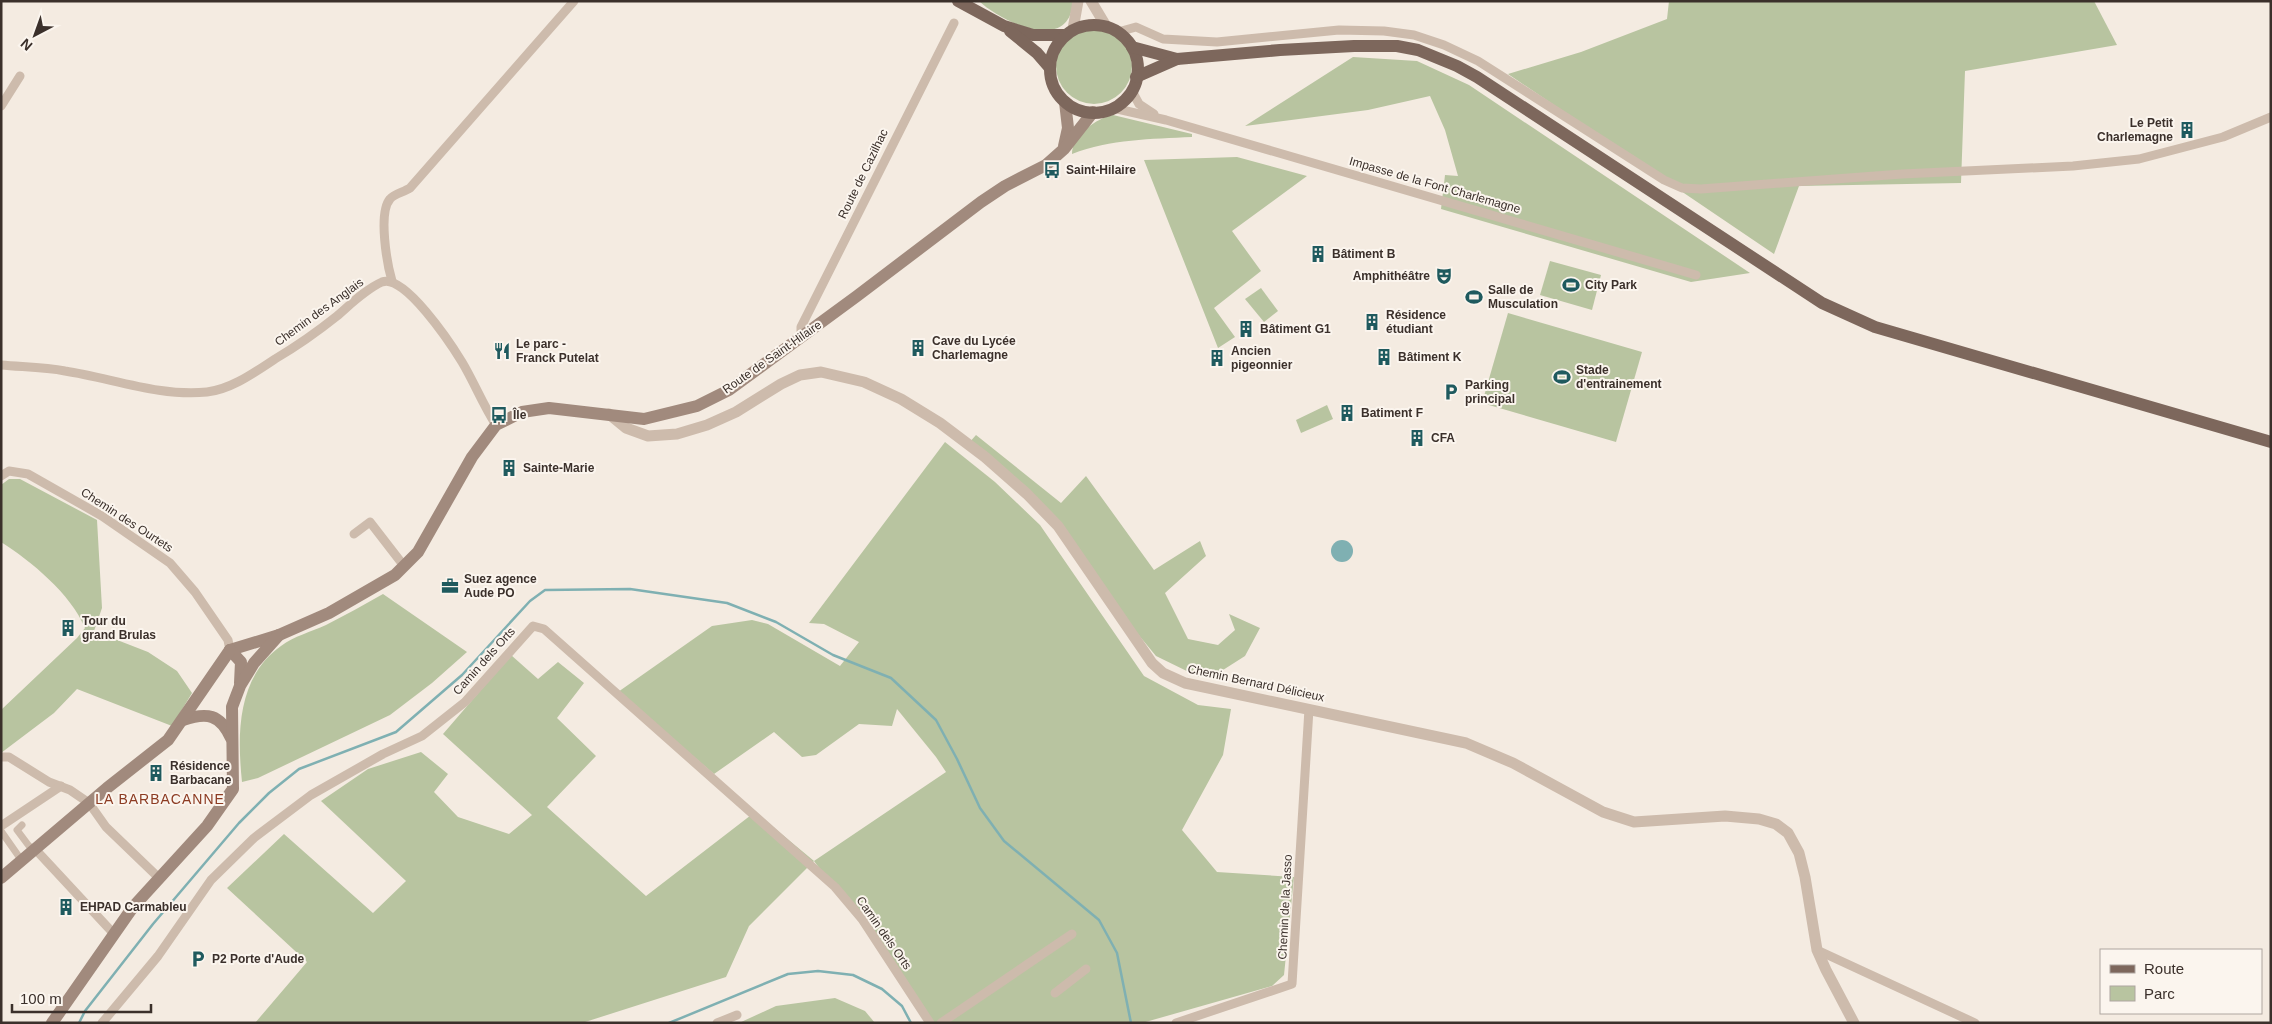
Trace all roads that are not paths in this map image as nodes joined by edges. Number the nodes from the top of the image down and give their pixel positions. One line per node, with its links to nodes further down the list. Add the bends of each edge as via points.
1 (574, 1): 24 (street, via 410,188 391,198 384,207)
2 (958, 1): 6 (main road)
3 (1078, 1): 8 (street)
4 (1091, 1): 7 (street)
5 (954, 23): 25 (street, Route de Cazilhac, via 801,326)
6 (1004, 26): 8 (main road, via 1041,37); 12 (main road)
7 (1106, 26): 8 (main road, via 1088,25); 9 (main road)
8 (1069, 32): 12 (main road, via 1053,51)
9 (1118, 32): 10 (main road); 20 (street, via 1136,27 1164,39 1216,42 1339,30 1384,30 1414,35 1478,61 1682,188 2139,160 2223,137)
10 (1132, 47): 11 (main road); 14 (main road, via 1137,64)
11 (1177, 59): 14 (main road); 29 (main road, via 1354,46 1397,46 1418,50 1478,77 1822,304 1850,317)
12 (1050, 68): 16 (main road, via 1054,88)
13 (20, 76): 17 (street)
14 (1136, 77): 15 (main road)
15 (1132, 91): 18 (main road); 21 (street, via 1146,110)
16 (1065, 102): 19 (main road, via 1078,110); 22 (main road, via 1068,128)
17 (1, 106)
18 (1113, 108): 19 (main road); 21 (street)
19 (1093, 112): 22 (main road, Route de Saint-Hilaire)
20 (2271, 117)
21 (1166, 120): 23 (street, Impasse de la Font Charlemagne)
22 (1064, 149): 25 (main road, Route de Saint-Hilaire, via 1046,165 981,202)
23 (1696, 275)
24 (392, 281): 26 (street, Chemin des Anglais, via 384,281 371,288 308,339 256,372 232,385 208,392 177,392 64,371); 28 (street, via 399,284 441,331)
25 (801, 337): 27 (main road, Route de Saint-Hilaire, via 729,390 697,406 644,419)
26 (1, 365)
27 (609, 414): 28 (main road, Route de Saint-Hilaire, via 549,408 522,412); 37 (street, Chemin Bernard Délicieux, via 626,428 648,436 677,434 736,412 800,375 821,372 864,382 901,399 940,423 1027,494 1058,526 1152,663 1163,673 1208,689)
28 (496, 425): 32 (main road, Route de Saint-Hilaire, via 472,458 418,552)
29 (2271, 442)
30 (1, 476): 34 (street, Chemin des Ourtets, via 9,471 28,474 102,516 170,563 195,592 228,640)
31 (354, 534): 32 (street, via 370,522)
32 (404, 566): 33 (main road, Route de Saint-Hilaire, via 360,596)
33 (279, 634): 34 (main road, Route de Saint-Hilaire); 35 (main road)
34 (230, 650): 35 (main road, via 245,655); 36 (main road, via 241,662); 38 (main road)
35 (266, 650): 36 (main road)
36 (240, 686): 39 (main road, via 232,707)
37 (1309, 709): 52 (street, Chemin Bernard Délicieux, via 1466,743 1514,763 1603,812 1634,822 1725,816 1776,824 1788,833 1799,853); 61 (street, Chemin de la Jasso, via 1292,984)
38 (183, 720): 39 (main road, via 195,716 214,717 226,727); 42 (main road, via 168,740)
39 (231, 738): 49 (main road, via 233,789 207,826)
40 (1, 757): 41 (street, via 9,757 48,782)
41 (61, 786): 42 (street); 44 (street)
42 (89, 803): 46 (main road); 49 (street, via 106,827)
43 (22, 825): 46 (street, via 17,830)
44 (1, 826)
45 (1, 831): 47 (street)
46 (36, 850): 47 (main road); 50 (street)
47 (23, 862): 48 (main road)
48 (1, 878)
49 (159, 878): 50 (main road)
50 (114, 934): 56 (main road)
51 (1072, 934): 60 (street)
52 (1817, 950): 62 (street, Chemin Bernard Délicieux); 63 (street)
53 (1086, 969): 54 (street)
54 (1055, 993)
55 (737, 1015): 58 (street)
56 (52, 1023)
57 (102, 1023): 59 (street, Camin dels Orts, via 158,956 211,880 254,838 310,795 422,736 465,702 533,626 551,635 835,887 862,919)
58 (717, 1023)
59 (930, 1023)
60 (941, 1023)
61 (1176, 1023)
62 (1854, 1023)
63 (1975, 1023)

